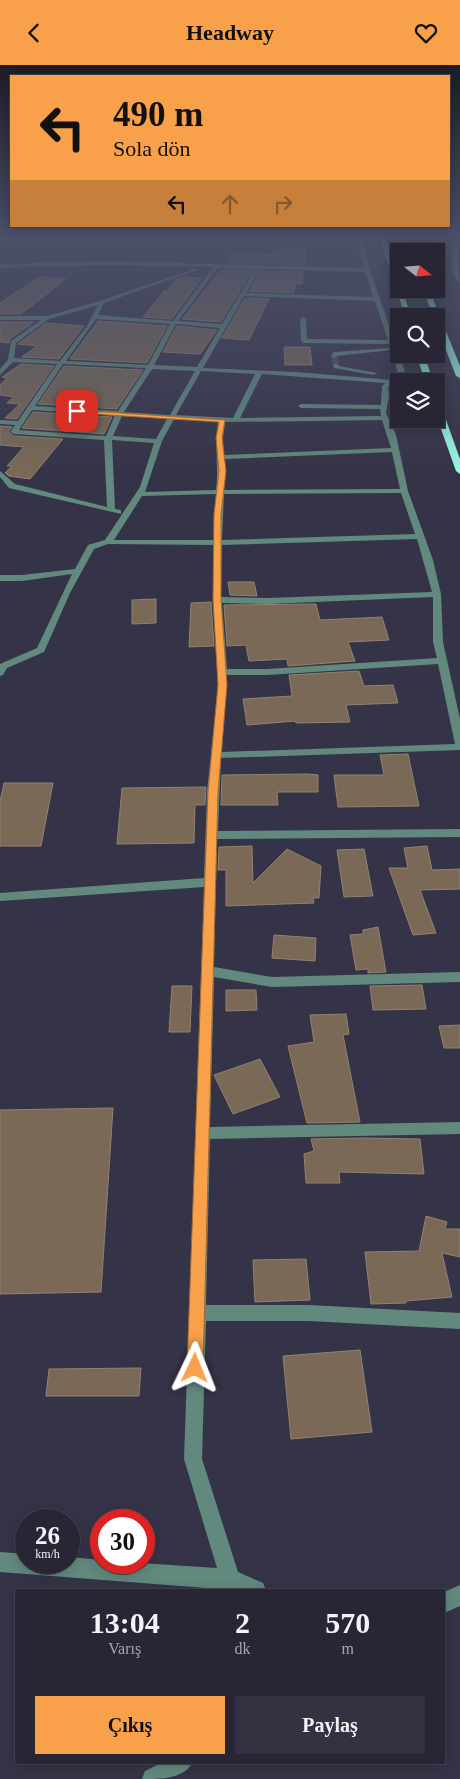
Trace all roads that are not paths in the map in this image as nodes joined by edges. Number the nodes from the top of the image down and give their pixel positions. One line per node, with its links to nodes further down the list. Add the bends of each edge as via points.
1 (54, 316): 8 (street)
2 (179, 316): 10 (street)
3 (229, 316): 11 (street)
4 (382, 316): 12 (street)
5 (437, 316): 23 (highway)
6 (95, 317): 10 (street); 17 (street)
7 (0, 318): 8 (street)
8 (47, 318): 16 (street, via 13,342)
9 (303, 319): 13 (street, via 304,341)
10 (173, 324): 11 (street); 19 (street)
11 (223, 326): 20 (street)
12 (390, 340)
13 (390, 346)
14 (390, 346): 15 (street)
15 (334, 356)
16 (11, 360): 17 (street); 21 (street)
17 (61, 363): 19 (street); 28 (street)
18 (336, 365): 24 (street)
19 (149, 368): 20 (street); 30 (street)
20 (198, 371): 22 (street); 31 (street)
21 (0, 373)
22 (259, 373): 25 (street); 32 (street)
23 (460, 376)
24 (390, 377)
25 (390, 382)
26 (390, 383): 29 (street, via 386,386)
27 (301, 406): 29 (street)
28 (30, 408): 30 (street); 34 (street)
29 (385, 412): 32 (street); 38 (street)
30 (120, 413): 31 (street); 36 (street)
31 (174, 417): 32 (street); 37 (street)
32 (229, 420): 39 (street, via 219,438)
33 (0, 422): 34 (street)
34 (20, 423): 36 (street, via 14,432)
35 (445, 428): 40 (highway)
36 (108, 439): 37 (street); 45 (street)
37 (158, 441): 44 (street)
38 (395, 450): 39 (street); 43 (street)
39 (221, 457): 42 (street)
40 (460, 471)
41 (0, 473): 45 (street, via 12,486)
42 (220, 491): 43 (street); 44 (street); 49 (street)
43 (404, 491): 47 (street)
44 (139, 495): 46 (street)
45 (112, 511): 46 (street)
46 (126, 514): 48 (street)
47 (421, 537): 49 (street); 52 (street)
48 (108, 541): 49 (street); 50 (street, via 91,547)
49 (218, 544): 53 (street)
50 (78, 571): 51 (street); 55 (street, via 41,650)
51 (0, 578)
52 (437, 594): 53 (street); 54 (street)
53 (217, 600): 56 (street)
54 (441, 661): 56 (street); 57 (street)
55 (1, 669)
56 (222, 672): 58 (street)
57 (460, 745): 58 (street)
58 (217, 755): 60 (street)
59 (460, 833): 60 (street)
60 (213, 835): 61 (street)
61 (211, 882): 62 (street); 63 (street)
62 (0, 897)
63 (208, 971): 64 (street, via 272,982); 66 (street)
64 (460, 977)
65 (460, 1128): 66 (street)
66 (202, 1133): 67 (street)
67 (196, 1313): 68 (street, via 309,1313); 70 (street, via 193,1459)
68 (460, 1321)
69 (0, 1562): 70 (street)
70 (230, 1579): 71 (street)
71 (254, 1589)
72 (460, 1595): 73 (street)
73 (445, 1602)
74 (178, 1764): 75 (street)
75 (153, 1779)

